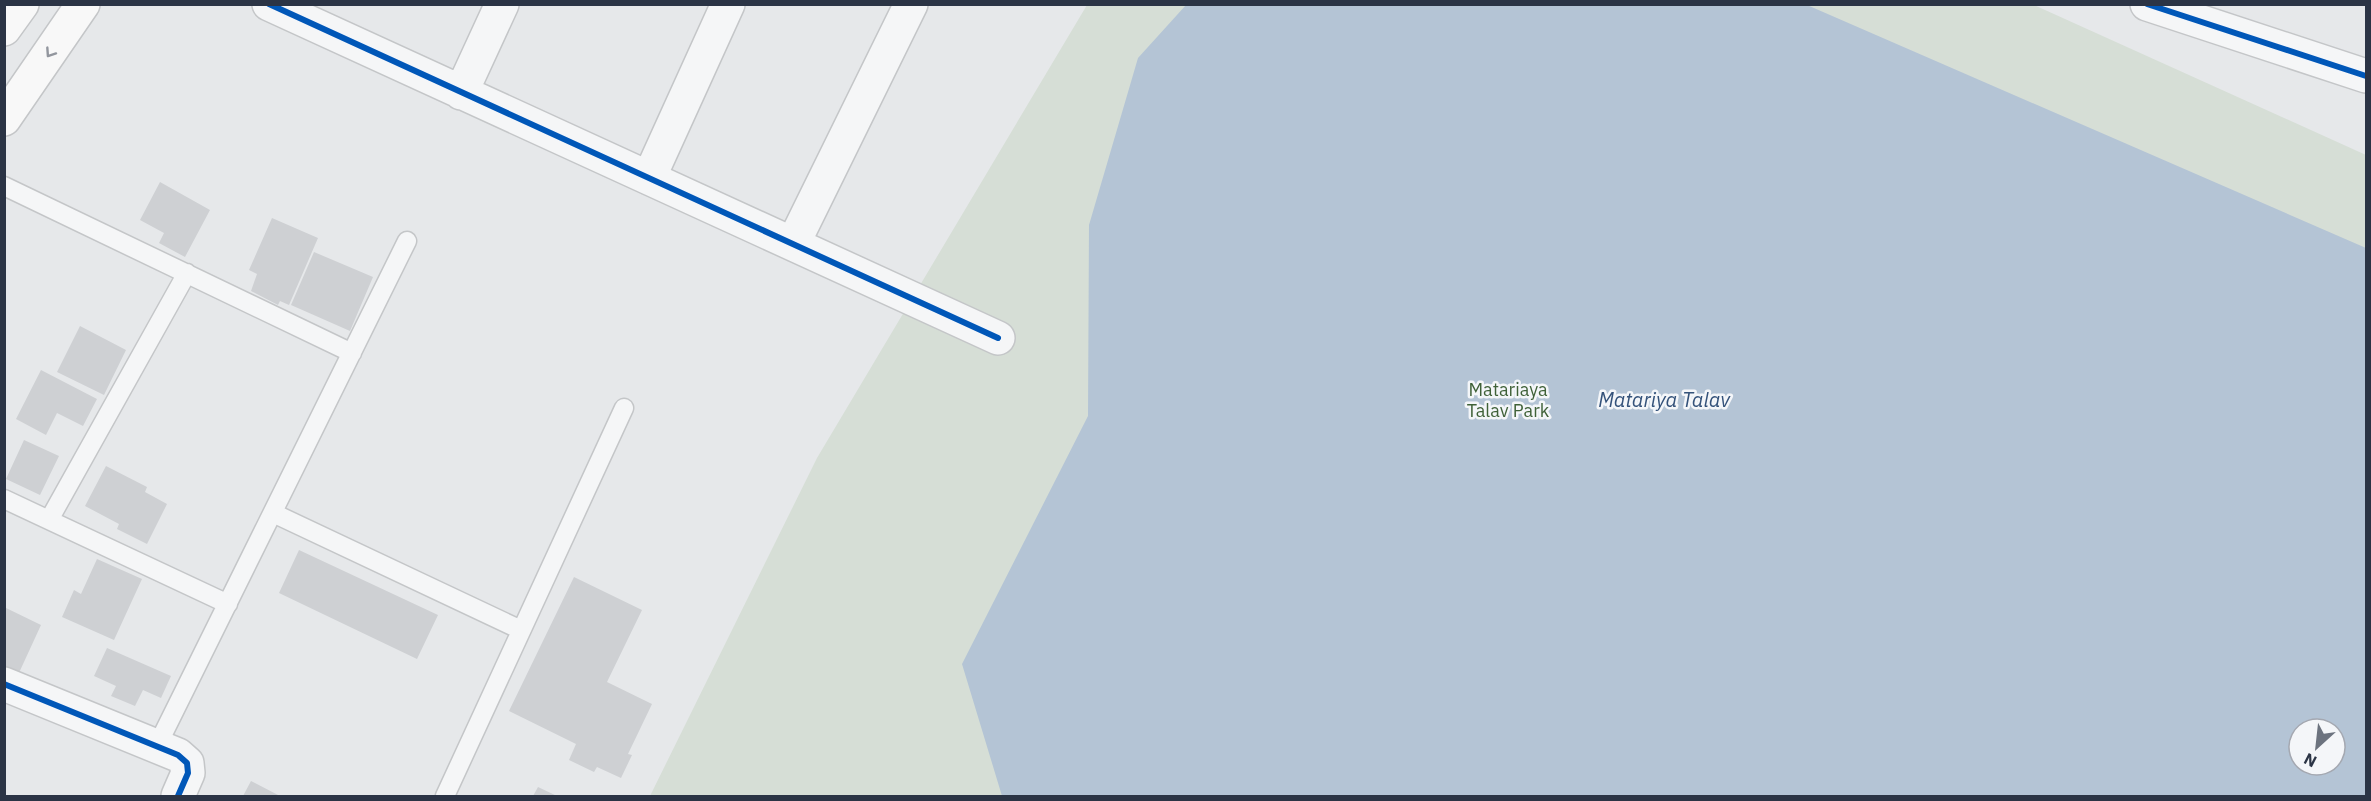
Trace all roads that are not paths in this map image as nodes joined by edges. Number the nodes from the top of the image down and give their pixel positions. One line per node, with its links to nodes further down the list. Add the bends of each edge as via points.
1 (22, 4): 8 (main road)
2 (83, 4): 10 (main road, one-way to 10)
3 (269, 4): 11 (street)
4 (502, 4): 11 (street)
5 (728, 4): 13 (street)
6 (911, 4): 16 (street)
7 (2147, 4): 9 (street)
8 (4, 29)
9 (2367, 75)
10 (14, 88): 12 (main road)
11 (461, 93): 13 (street)
12 (4, 119)
13 (649, 178): 16 (street)
14 (4, 186): 17 (lane)
15 (407, 241): 19 (lane)
16 (793, 244): 18 (street)
17 (187, 273): 19 (lane); 23 (lane)
18 (998, 338)
19 (352, 353): 22 (lane)
20 (624, 408): 25 (lane)
21 (4, 499): 23 (lane)
22 (273, 513): 24 (lane); 25 (lane)
23 (49, 520): 24 (lane)
24 (228, 604): 27 (lane)
25 (521, 630): 29 (lane)
26 (4, 684): 27 (street)
27 (157, 746): 28 (street, via 187,763 188,773)
28 (178, 796)
29 (445, 796)

